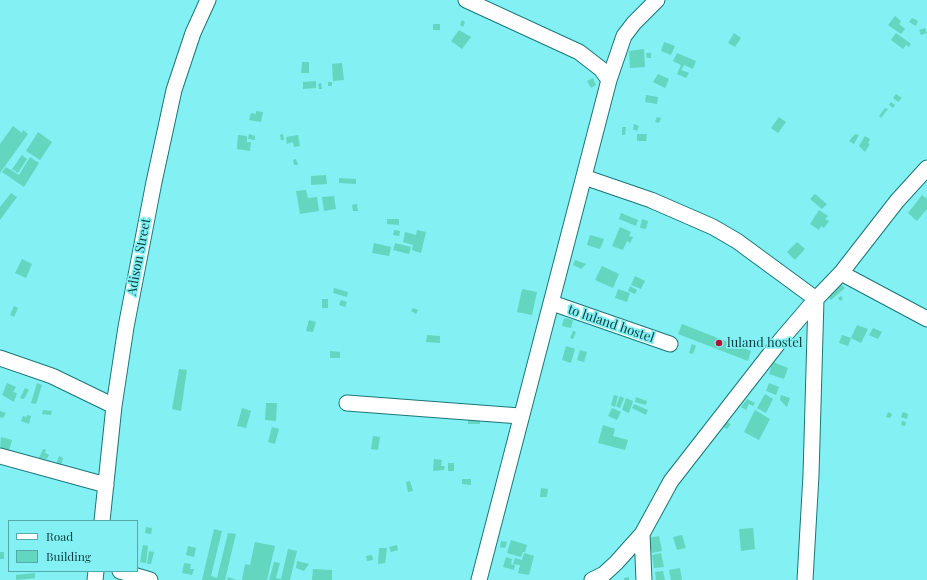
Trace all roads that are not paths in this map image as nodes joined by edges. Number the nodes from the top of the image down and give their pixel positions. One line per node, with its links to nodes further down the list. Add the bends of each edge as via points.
1 (208, 0): 14 (street, Adison Street, via 190,39 174,90 143,237)
2 (466, 0): 4 (street, via 579,52 601,69)
3 (657, 0): 4 (street, via 624,36)
4 (609, 80): 6 (street)
5 (927, 168): 7 (street, via 897,201)
6 (584, 177): 8 (street, via 651,200 713,226); 9 (street)
7 (841, 273): 8 (street); 10 (street)
8 (816, 299): 19 (street, via 780,340 671,481); 25 (street)
9 (552, 303): 11 (street, to luland hostel); 15 (street)
10 (927, 319)
11 (670, 344)
12 (0, 358): 14 (street, via 52,376)
13 (347, 403): 15 (street)
14 (114, 406): 17 (street, Adison Street)
15 (520, 416): 22 (street)
16 (0, 456): 17 (street)
17 (106, 485): 18 (street, Adison Street)
18 (102, 520)
19 (642, 534): 23 (street, via 616,563 604,574); 24 (street)
20 (123, 572): 21 (street)
21 (150, 580)
22 (479, 580)
23 (592, 580)
24 (644, 580)
25 (805, 580)

